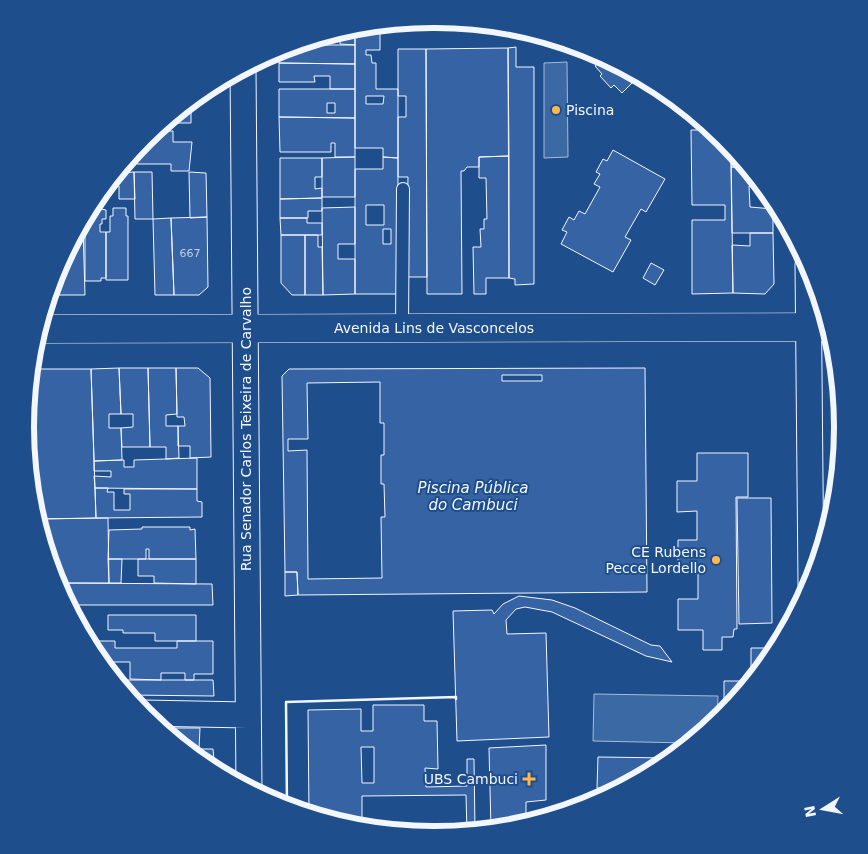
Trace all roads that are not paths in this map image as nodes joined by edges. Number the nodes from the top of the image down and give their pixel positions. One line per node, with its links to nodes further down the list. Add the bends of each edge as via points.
1 (243, 76): 5 (street, Rua Senador Carlos Teixeira de Carvalho)
2 (403, 189): 6 (lane)
3 (817, 313): 4 (street)
4 (819, 327): 6 (street, Avenida Lins de Vasconcelos); 8 (street)
5 (245, 328): 6 (street, Avenida Lins de Vasconcelos); 7 (street, Avenida Lins de Vasconcelos); 10 (street, Rua Senador Carlos Teixeira de Carvalho)
6 (402, 328)
7 (47, 329)
8 (812, 555)
9 (156, 713): 10 (street)
10 (248, 715): 11 (street, Rua Senador Carlos Teixeira de Carvalho)
11 (248, 780)

